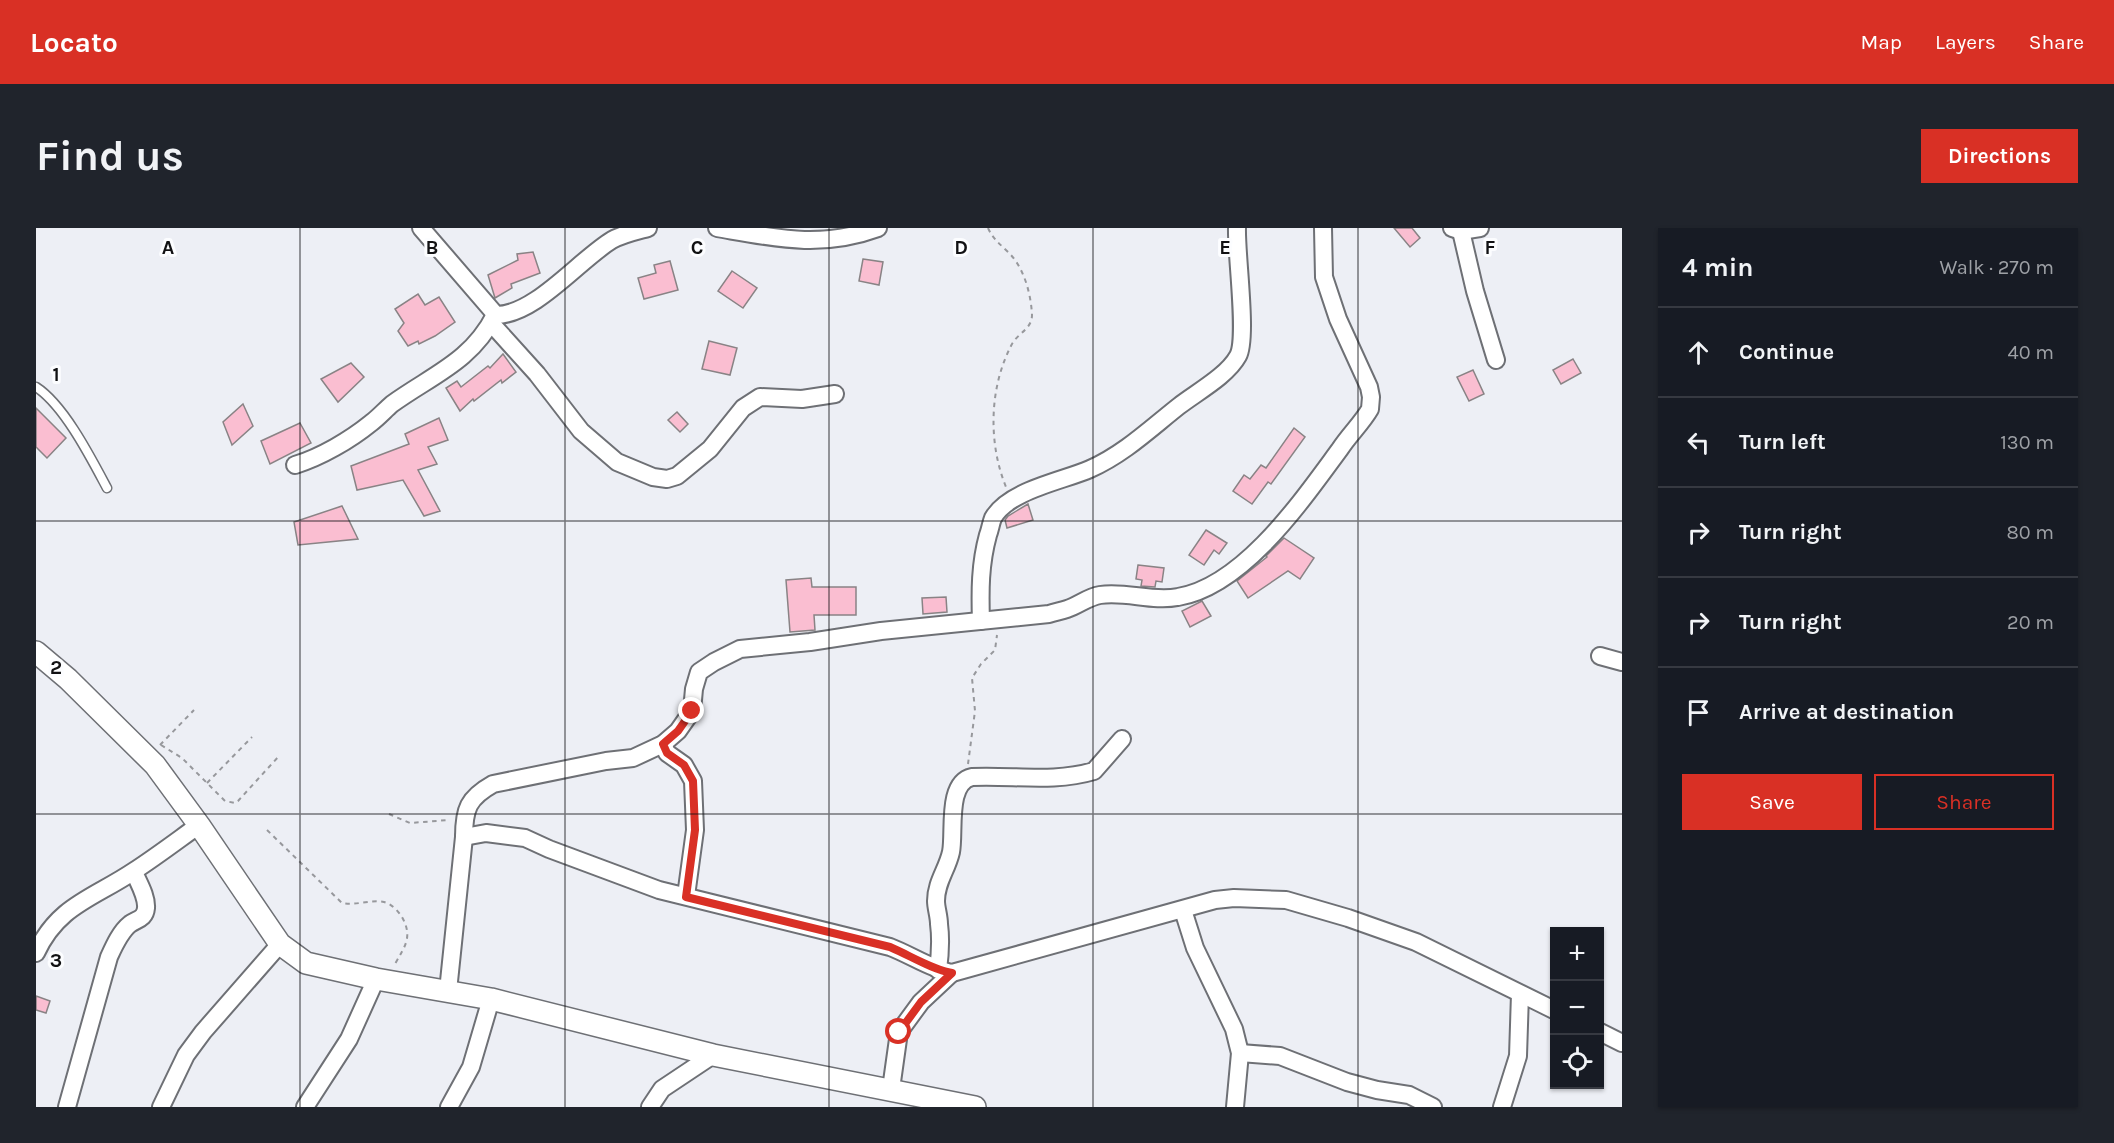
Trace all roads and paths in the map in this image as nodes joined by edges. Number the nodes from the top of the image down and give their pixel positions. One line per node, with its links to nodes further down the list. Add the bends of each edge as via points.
1 (421, 228): 10 (street)
2 (648, 228): 10 (street, via 614,239 537,299)
3 (717, 228): 4 (street, via 788,240 852,236)
4 (878, 228)
5 (988, 228): 16 (path, via 1022,272 1032,317 1030,327 1014,340 1008,351 993,412 992,432)
6 (1238, 228): 16 (street, via 1242,329 1238,355 1231,364 1110,458)
7 (1323, 228): 17 (street, via 1324,278 1369,387 1370,409 1284,522 1220,580 1198,592 1177,598 1102,595 1049,614)
8 (1480, 228): 9 (street)
9 (1456, 230): 11 (street)
10 (494, 319): 13 (street, via 581,431 617,462 653,477 676,476 710,449 743,408 760,397 802,399); 14 (street, via 484,336 445,372 391,405 351,437)
11 (1496, 360)
12 (36, 387): 15 (lane, via 49,396)
13 (835, 394)
14 (295, 465)
15 (107, 488)
16 (1012, 501): 17 (street, via 993,518 983,556 980,574)
17 (987, 621): 24 (street, via 740,649 699,672 692,711); 27 (path, via 998,640 972,678 975,711)
18 (36, 652): 25 (street)
19 (1600, 656): 20 (street)
20 (1622, 662)
21 (194, 710): 25 (path)
22 (252, 737): 28 (path)
23 (1122, 739): 27 (street, via 1094,771 1054,778)
24 (663, 744): 30 (street, via 633,758 493,784 478,792); 35 (street, via 667,753 684,765 693,781 695,830)
25 (154, 751): 28 (path, via 182,758); 31 (street)
26 (279, 756): 28 (path, via 235,803 225,801)
27 (965, 778): 39 (street, via 956,795 951,853 938,882 936,902)
28 (207, 783)
29 (389, 814): 30 (path, via 410,823)
30 (464, 818): 33 (street)
31 (199, 825): 34 (street); 37 (street)
32 (267, 830): 40 (path, via 342,903 384,902 398,911 407,925 408,937)
33 (464, 837): 35 (street, via 486,833 525,838 614,874); 41 (street)
34 (134, 872): 38 (street, via 72,907 44,936); 51 (street, via 146,900 146,910 142,918 130,924 109,957)
35 (686, 897): 39 (street, via 890,947)
36 (1183, 910): 39 (street); 42 (street, via 1234,898 1286,900 1416,942); 47 (street, via 1199,957 1234,1029)
37 (280, 945): 40 (street, via 306,963); 52 (street, via 186,1055)
38 (36, 953)
39 (945, 972): 49 (street, via 899,1032)
40 (381, 980): 41 (street); 53 (street)
41 (448, 991): 43 (street)
42 (1520, 994): 44 (street); 59 (street, via 1518,1056)
43 (491, 999): 48 (street); 54 (street, via 471,1067)
44 (1550, 1008)
45 (1604, 1034): 46 (street)
46 (1622, 1043)
47 (1240, 1053): 57 (street); 58 (street, via 1280,1056 1353,1084 1409,1095)
48 (713, 1055): 49 (street); 55 (street, via 662,1089)
49 (891, 1089): 50 (street)
50 (945, 1104): 56 (street)
51 (67, 1107)
52 (161, 1107)
53 (305, 1107)
54 (449, 1107)
55 (650, 1107)
56 (975, 1107)
57 (1235, 1107)
58 (1432, 1107)
59 (1502, 1107)

